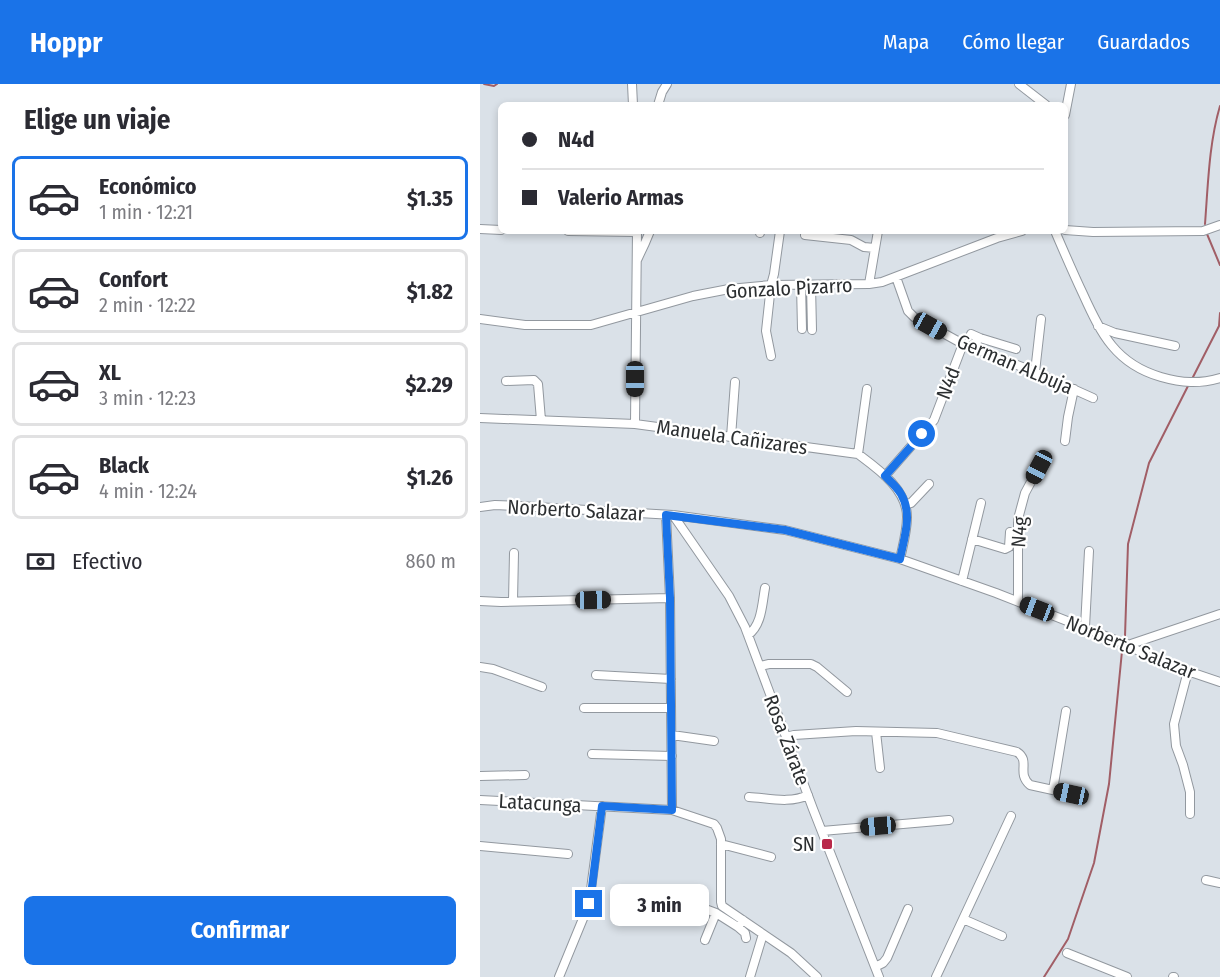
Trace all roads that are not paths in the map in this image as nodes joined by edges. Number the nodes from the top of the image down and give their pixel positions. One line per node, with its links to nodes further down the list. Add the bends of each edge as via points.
1 (632, 84): 5 (street)
2 (668, 84): 6 (street)
3 (1019, 84): 7 (street)
4 (1071, 84): 8 (street)
5 (633, 102)
6 (659, 102)
7 (1042, 102)
8 (1068, 102)
9 (1220, 225): 12 (street, via 1203,231)
10 (480, 229): 11 (street)
11 (498, 230)
12 (1068, 230)
13 (637, 234): 21 (street)
14 (649, 234): 21 (street)
15 (780, 234): 24 (street)
16 (877, 234): 20 (street)
17 (1011, 234): 22 (street, Gonzalo Pizarro)
18 (1056, 234): 30 (street)
19 (804, 235): 20 (street, via 851,240)
20 (875, 248): 23 (street)
21 (636, 260): 27 (street)
22 (896, 277): 23 (street, Gonzalo Pizarro); 35 (street, German ALbuja, via 908,311 914,317)
23 (869, 284): 26 (street, Gonzalo Pizarro)
24 (771, 285): 25 (street, Gonzalo Pizarro); 27 (street, Gonzalo Pizarro, via 693,296); 38 (street, via 766,331)
25 (801, 285): 26 (street, Gonzalo Pizarro); 31 (street)
26 (811, 285): 32 (street)
27 (635, 312): 28 (street, Gonzalo Pizarro, via 591,325); 48 (street)
28 (480, 319)
29 (1041, 319): 39 (street)
30 (1097, 325): 36 (street, via 1115,333); 40 (street, via 1123,358 1146,371 1190,382)
31 (802, 329)
32 (812, 330)
33 (971, 334): 34 (street)
34 (980, 338): 35 (street); 37 (street)
35 (967, 346): 39 (street, German ALbuja); 53 (street, N4d, via 934,420)
36 (1175, 346)
37 (1016, 349)
38 (771, 356)
39 (1035, 372): 44 (street, German ALbuja)
40 (1220, 378)
41 (506, 381): 47 (street, via 536,381)
42 (735, 382): 49 (street)
43 (867, 389): 51 (street)
44 (1074, 389): 45 (street, German ALbuja); 50 (street)
45 (1093, 398)
46 (480, 418): 47 (street, Manuela Cañizares)
47 (541, 420): 48 (street, Manuela Cañizares)
48 (635, 424): 49 (street, Manuela Cañizares)
49 (732, 437): 51 (street, Manuela Cañizares)
50 (1065, 441)
51 (858, 454): 53 (street)
52 (1039, 467): 68 (street, N4g, via 1025,493 1018,519)
53 (885, 476): 56 (street)
54 (929, 484): 56 (street)
55 (981, 503): 60 (street)
56 (906, 504): 63 (street, via 908,516)
57 (480, 507): 58 (street, Norberto Salazar)
58 (669, 515): 63 (street, Norberto Salazar, via 785,530); 66 (street); 72 (street, Rosa Zárate, via 729,596)
59 (1010, 532): 60 (street, via 1009,547 1005,549)
60 (972, 539): 64 (street)
61 (1089, 552): 71 (street)
62 (514, 553): 69 (street)
63 (900, 559): 64 (street, Norberto Salazar)
64 (962, 581): 68 (street, Norberto Salazar)
65 (765, 588): 72 (street, via 758,624)
66 (670, 598): 69 (street); 78 (street)
67 (480, 601): 69 (street)
68 (1018, 601): 71 (street, Norberto Salazar)
69 (513, 602)
70 (1220, 614): 73 (street)
71 (1085, 627): 73 (street, Norberto Salazar)
72 (748, 635): 74 (street, Rosa Zárate)
73 (1128, 645): 76 (street, Norberto Salazar, via 1155,660)
74 (760, 666): 81 (street, via 811,664); 87 (street, Rosa Zárate)
75 (480, 667): 80 (street)
76 (1188, 671): 79 (street, Norberto Salazar); 102 (street, via 1174,724 1176,746 1190,792)
77 (596, 675): 78 (street)
78 (671, 679): 83 (street)
79 (1220, 682)
80 (542, 687)
81 (846, 692)
82 (584, 708): 83 (street)
83 (671, 708): 86 (street)
84 (1066, 711): 94 (street)
85 (876, 732): 87 (street); 91 (street); 94 (street, via 937,733 1017,752 1024,760 1022,773 1026,781)
86 (672, 735): 88 (street); 90 (street)
87 (786, 738): 97 (street, Rosa Zárate)
88 (714, 741)
89 (592, 754): 90 (street)
90 (672, 756): 101 (street)
91 (880, 768)
92 (525, 775): 93 (street)
93 (480, 776)
94 (1053, 790): 96 (street)
95 (480, 793): 99 (street)
96 (1071, 794)
97 (808, 795): 98 (street, via 790,800); 105 (street, Rosa Zárate)
98 (749, 797)
99 (480, 800): 100 (street, Latacunga)
100 (602, 806): 101 (street, Latacunga); 124 (street, via 589,904)
101 (672, 810): 106 (street, Latacunga, via 714,824)
102 (1190, 814)
103 (1011, 816): 115 (street)
104 (949, 820): 105 (street)
105 (822, 831): 122 (street, Rosa Zárate)
106 (721, 844): 109 (street); 116 (street, via 721,902)
107 (480, 846): 108 (street)
108 (568, 854)
109 (771, 857)
110 (1206, 880): 111 (street)
111 (1220, 883)
112 (700, 907): 114 (street)
113 (908, 909): 122 (street, via 887,958)
114 (717, 913): 116 (street); 120 (street)
115 (963, 919): 118 (street); 128 (street)
116 (740, 923): 117 (street); 119 (street)
117 (763, 934): 125 (street); 126 (street)
118 (1002, 936)
119 (746, 939)
120 (705, 940)
121 (1067, 953): 123 (street)
122 (875, 968): 127 (street, Rosa Zárate)
123 (1106, 968): 129 (street); 130 (street)
124 (559, 977)
125 (750, 977)
126 (817, 977)
127 (879, 977)
128 (936, 977)
129 (1102, 977)
130 (1127, 977)

